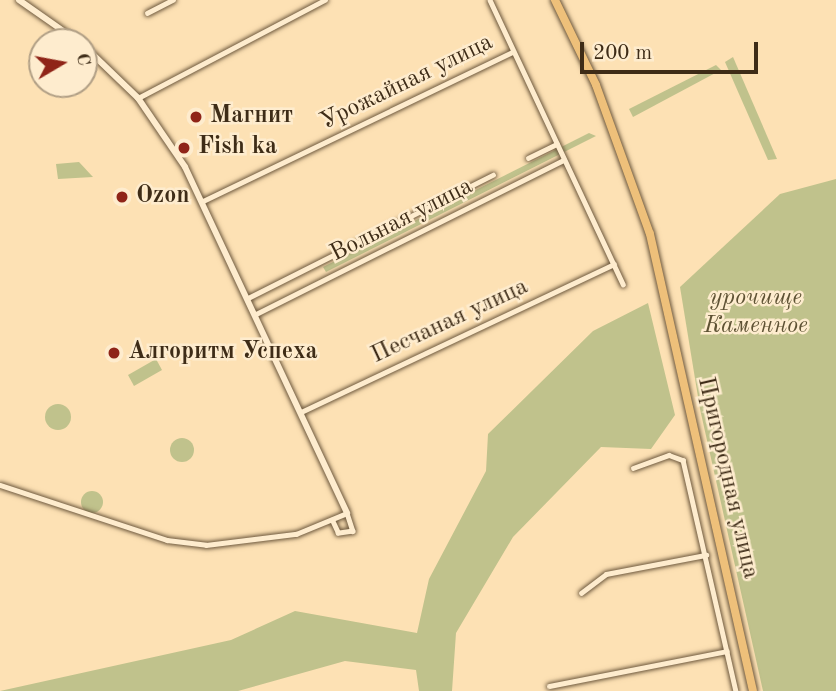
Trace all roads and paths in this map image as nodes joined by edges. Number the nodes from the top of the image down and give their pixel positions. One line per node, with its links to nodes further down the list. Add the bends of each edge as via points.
1 (19, 0): 7 (street)
2 (173, 0): 6 (street)
3 (326, 0): 10 (street)
4 (490, 0): 8 (street)
5 (555, 0): 30 (main road, Пригородная улица, via 596,85 650,234)
6 (147, 13)
7 (59, 28)
8 (513, 52): 11 (street); 15 (street, Урожайная улица)
9 (98, 59): 10 (street)
10 (138, 98): 15 (street)
11 (557, 144): 12 (street); 13 (street)
12 (528, 158)
13 (564, 160): 16 (street); 19 (street, Вольная улица)
14 (493, 175): 18 (street, Вольная улица)
15 (203, 201): 18 (street)
16 (614, 264): 17 (street); 20 (street, Песчаная улица)
17 (623, 284)
18 (248, 298): 19 (street)
19 (256, 314): 20 (street)
20 (301, 412): 23 (street)
21 (632, 468): 25 (street, Пригородная улица, via 669,454 679,455)
22 (0, 485): 24 (street, via 167,540 206,545 265,541)
23 (347, 513): 24 (street); 24 (street, via 349,535 338,533)
24 (332, 520)
25 (706, 555): 26 (street, via 606,574); 27 (street, Пригородная улица)
26 (581, 593)
27 (727, 651): 28 (street); 29 (street, Пригородная улица)
28 (549, 686)
29 (736, 691)
30 (753, 691)

